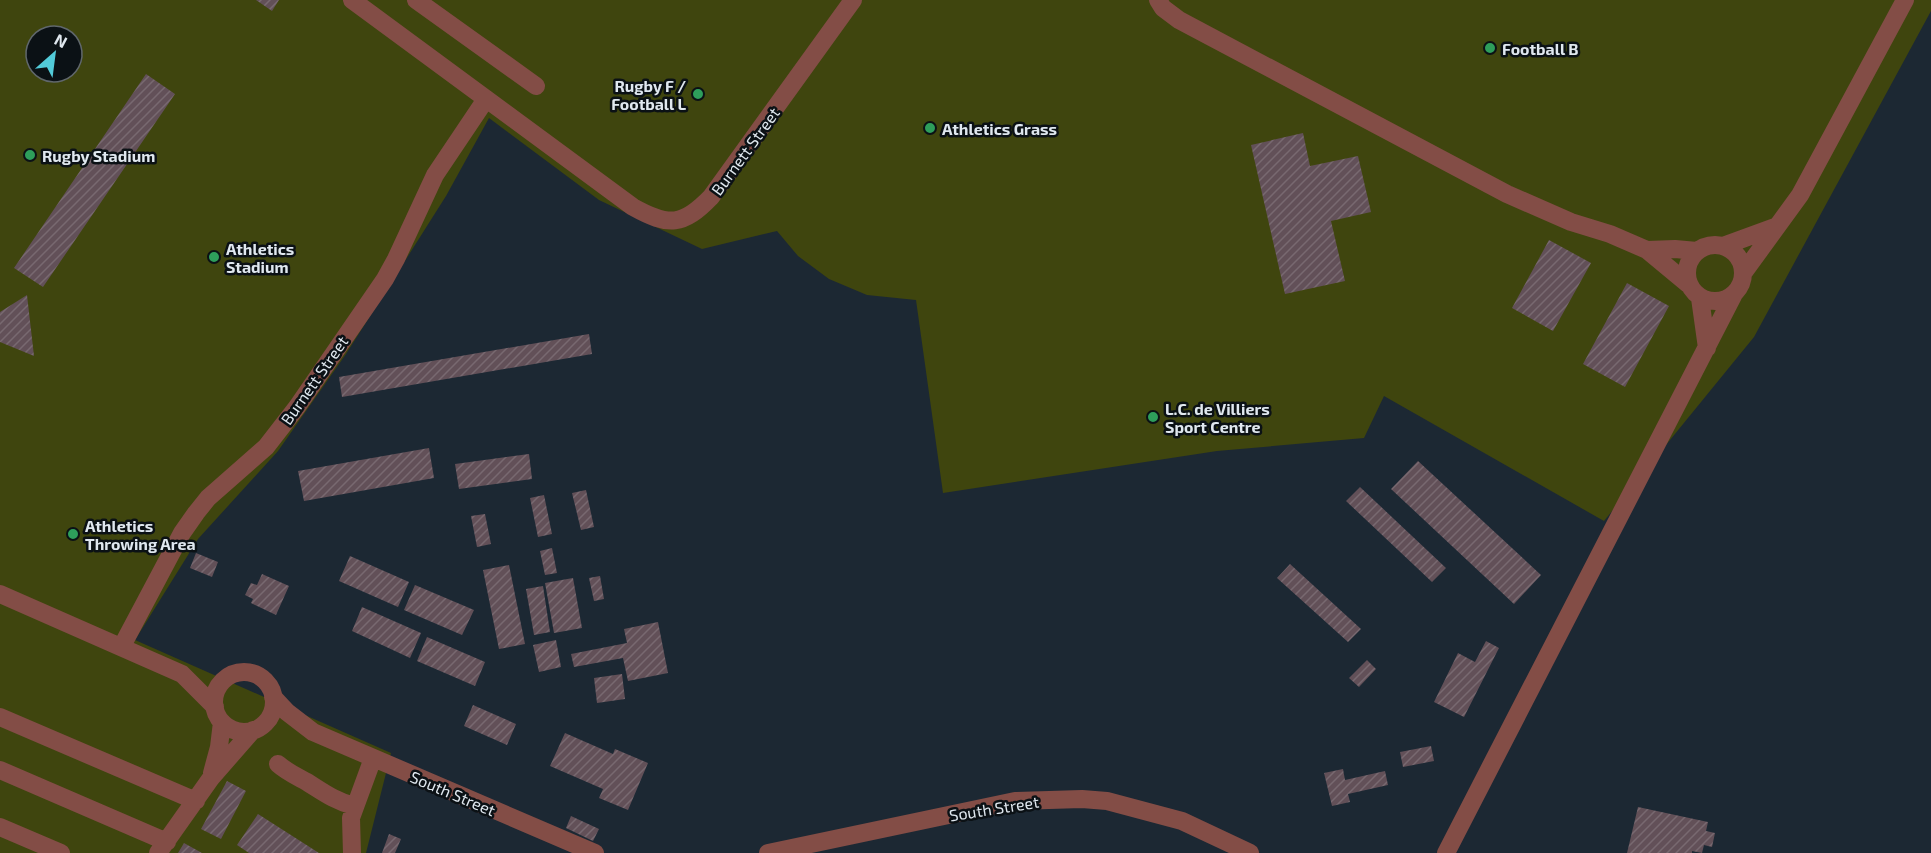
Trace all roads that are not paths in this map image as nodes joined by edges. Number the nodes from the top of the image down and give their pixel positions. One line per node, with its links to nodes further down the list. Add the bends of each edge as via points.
1 (352, 0): 7 (street, Burnett Street)
2 (416, 0): 6 (street)
3 (853, 0): 7 (street, Burnett Street, via 711,197 697,212 681,220 657,219 633,207)
4 (1158, 0): 10 (street, via 1179,20 1507,194)
5 (1905, 0): 8 (street, via 1800,195)
6 (536, 86)
7 (486, 99): 17 (street, Burnett Street, via 435,175 385,279 266,447 196,513)
8 (1775, 227): 9 (street); 12 (street)
9 (1723, 246): 11 (street, via 1705,246); 12 (street, via 1738,255)
10 (1647, 250): 11 (street); 13 (street)
11 (1697, 251): 13 (street, via 1688,266)
12 (1744, 272): 14 (street, via 1740,289)
13 (1694, 291): 14 (street, via 1717,302); 15 (street)
14 (1733, 296): 15 (street)
15 (1707, 350): 38 (street)
16 (0, 594): 17 (street)
17 (122, 646): 18 (street)
18 (182, 674): 19 (street); 21 (street)
19 (227, 677): 20 (street, via 243,672 260,676); 21 (street, via 216,690)
20 (273, 697): 23 (street, via 272,711); 24 (street, South Street)
21 (218, 714): 23 (street, via 236,730); 28 (street, via 219,747)
22 (0, 717): 29 (street)
23 (259, 727): 24 (street, South Street); 28 (street)
24 (313, 732): 25 (street, South Street)
25 (373, 758): 30 (street); 35 (street, South Street)
26 (278, 764): 30 (street, via 327,796)
27 (0, 770): 32 (street)
28 (211, 778): 29 (street)
29 (196, 801): 32 (street)
30 (354, 806): 34 (street)
31 (0, 826): 33 (street)
32 (163, 847)
33 (61, 853)
34 (352, 853)
35 (595, 853)
36 (768, 853): 37 (street, South Street, via 1015,801 1071,800 1107,801 1146,810 1182,821)
37 (1250, 853)
38 (1446, 853)

